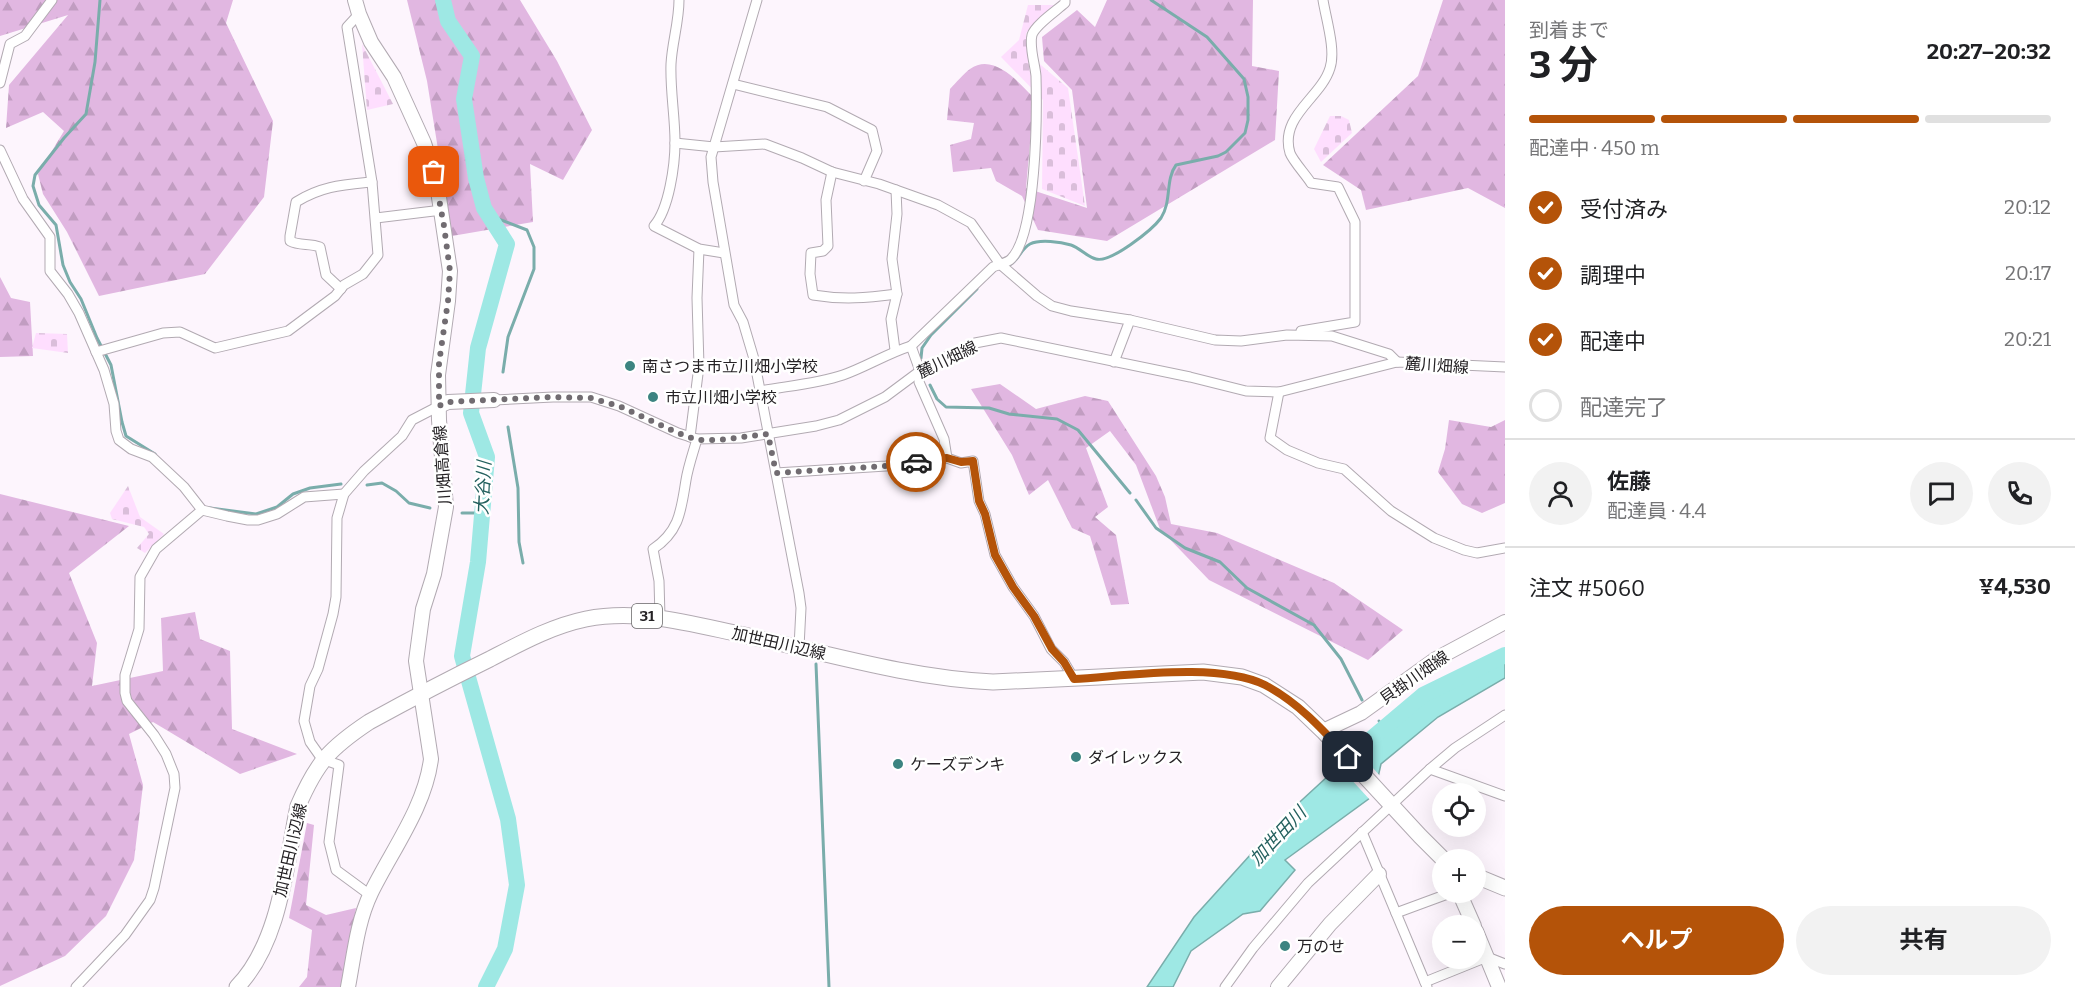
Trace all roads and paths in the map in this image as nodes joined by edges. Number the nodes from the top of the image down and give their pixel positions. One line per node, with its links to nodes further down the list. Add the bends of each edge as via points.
1 (52, 0): 8 (street, via 25,36 10,44)
2 (356, 0): 7 (street, 川畑高倉線)
3 (679, 0): 10 (street, via 670,81)
4 (757, 0): 9 (street)
5 (1065, 0): 21 (street, via 1033,32 1031,40 1037,123 1028,226 1009,261)
6 (1323, 0): 25 (street, via 1332,54 1330,68 1291,126 1290,155 1311,183 1338,187 1355,222 1355,322)
7 (359, 14): 15 (street, via 347,27); 17 (street, 川畑高倉線, via 424,143)
8 (0, 83)
9 (733, 84): 11 (street); 14 (street, via 827,107 872,130 877,151)
10 (675, 143): 11 (street); 19 (street, via 668,198 654,226)
11 (714, 147): 13 (street, via 765,144); 20 (street, via 712,182)
12 (0, 150): 27 (street, via 23,199 50,237 50,271)
13 (832, 172): 14 (street); 23 (street, via 826,200 828,246 811,253 813,294 862,299)
14 (864, 181): 16 (street)
15 (372, 182): 18 (street); 22 (street, via 331,186 296,202 290,241 320,247 326,275)
16 (896, 190): 21 (street, via 938,205 971,223); 23 (street, via 892,259)
17 (442, 210): 18 (street); 36 (street, 川畑高倉線, via 450,271 440,359)
18 (376, 218): 22 (street, via 378,255 363,274)
19 (699, 249): 20 (street); 38 (street, via 699,366)
20 (724, 253): 33 (street, via 734,305 743,322)
21 (1000, 264): 24 (street, via 1052,306); 26 (street)
22 (341, 289): 27 (street, via 288,331 252,341 215,348 180,332)
23 (897, 294): 28 (street, via 891,319)
24 (1130, 320): 25 (street, via 1215,340); 29 (street)
25 (1287, 335): 30 (street, via 1332,336 1389,354)
26 (911, 346): 28 (street); 32 (street)
27 (101, 350): 42 (street, via 119,440 152,457)
28 (896, 350): 33 (street, via 835,378)
29 (1114, 362): 32 (street, 麓川畑線, via 1001,338 975,343); 34 (street, 麓川畑線, via 1246,391)
30 (1397, 362): 31 (street, 麓川畑線); 34 (street, 麓川畑線)
31 (1505, 367)
32 (920, 371): 37 (street, 麓川畑線, via 885,397 839,420); 39 (street, via 919,382 944,439)
33 (759, 391): 37 (street)
34 (1279, 392): 43 (street, via 1270,438 1287,450 1344,469 1391,511 1447,544 1478,553)
35 (494, 400): 36 (street, 麓川畑線); 38 (street, 麓川畑線, via 591,398)
36 (443, 404): 41 (street, via 412,420 402,436); 48 (street, 川畑高倉線, via 446,507 416,661)
37 (768, 434): 38 (street, 麓川畑線, via 718,440); 40 (street)
38 (694, 438): 44 (street, via 680,513 665,540 653,549)
39 (947, 458): 40 (street); 47 (street, via 973,461 979,501 995,555)
40 (776, 473): 46 (street, via 801,608)
41 (344, 494): 42 (street, via 304,497 277,514 258,520); 51 (street, via 337,518 336,597 304,721 310,742)
42 (202, 510): 66 (street, via 156,549 140,577 139,629 125,675 127,701 154,735 174,774 175,788 154,888 126,935)
43 (1505, 548)
44 (660, 617): 46 (main road, 加世田川辺線 / 31); 48 (main road, 加世田川辺線 / 31, via 613,615 557,627)
45 (1505, 622): 50 (street, 貝掛川畑線, via 1436,659 1361,713)
46 (799, 647): 47 (main road, 加世田川辺線 / 31, via 896,670 966,681)
47 (1074, 679): 50 (main road, 加世田川辺線 / 31, via 1203,672 1242,677 1278,693)
48 (425, 691): 51 (main road, 加世田川辺線 / 31, via 369,722); 60 (street, 川畑高倉線, via 429,774)
49 (1505, 715): 52 (street)
50 (1323, 731): 54 (main road, 加世田川辺線 / 31)
51 (322, 759): 60 (street, via 339,765 329,842 336,870); 67 (main road, 加世田川辺線 / 31, via 298,806 276,911 264,948)
52 (1430, 769): 53 (street); 54 (street)
53 (1505, 796)
54 (1388, 802): 55 (street); 56 (main road, 加世田川辺線 / 31)
55 (1362, 832): 57 (street); 69 (street, via 1308,883)
56 (1433, 849)
57 (1378, 874): 62 (street); 70 (street)
58 (1486, 881): 59 (main road)
59 (1505, 888)
60 (370, 895): 68 (street, 川畑高倉線)
61 (1432, 903): 62 (street)
62 (1396, 914): 65 (street)
63 (1487, 957): 64 (street); 65 (street); 71 (street)
64 (1505, 964)
65 (1426, 984)
66 (76, 987)
67 (237, 987)
68 (348, 987)
69 (1225, 987)
70 (1278, 987)
71 (1499, 987)

